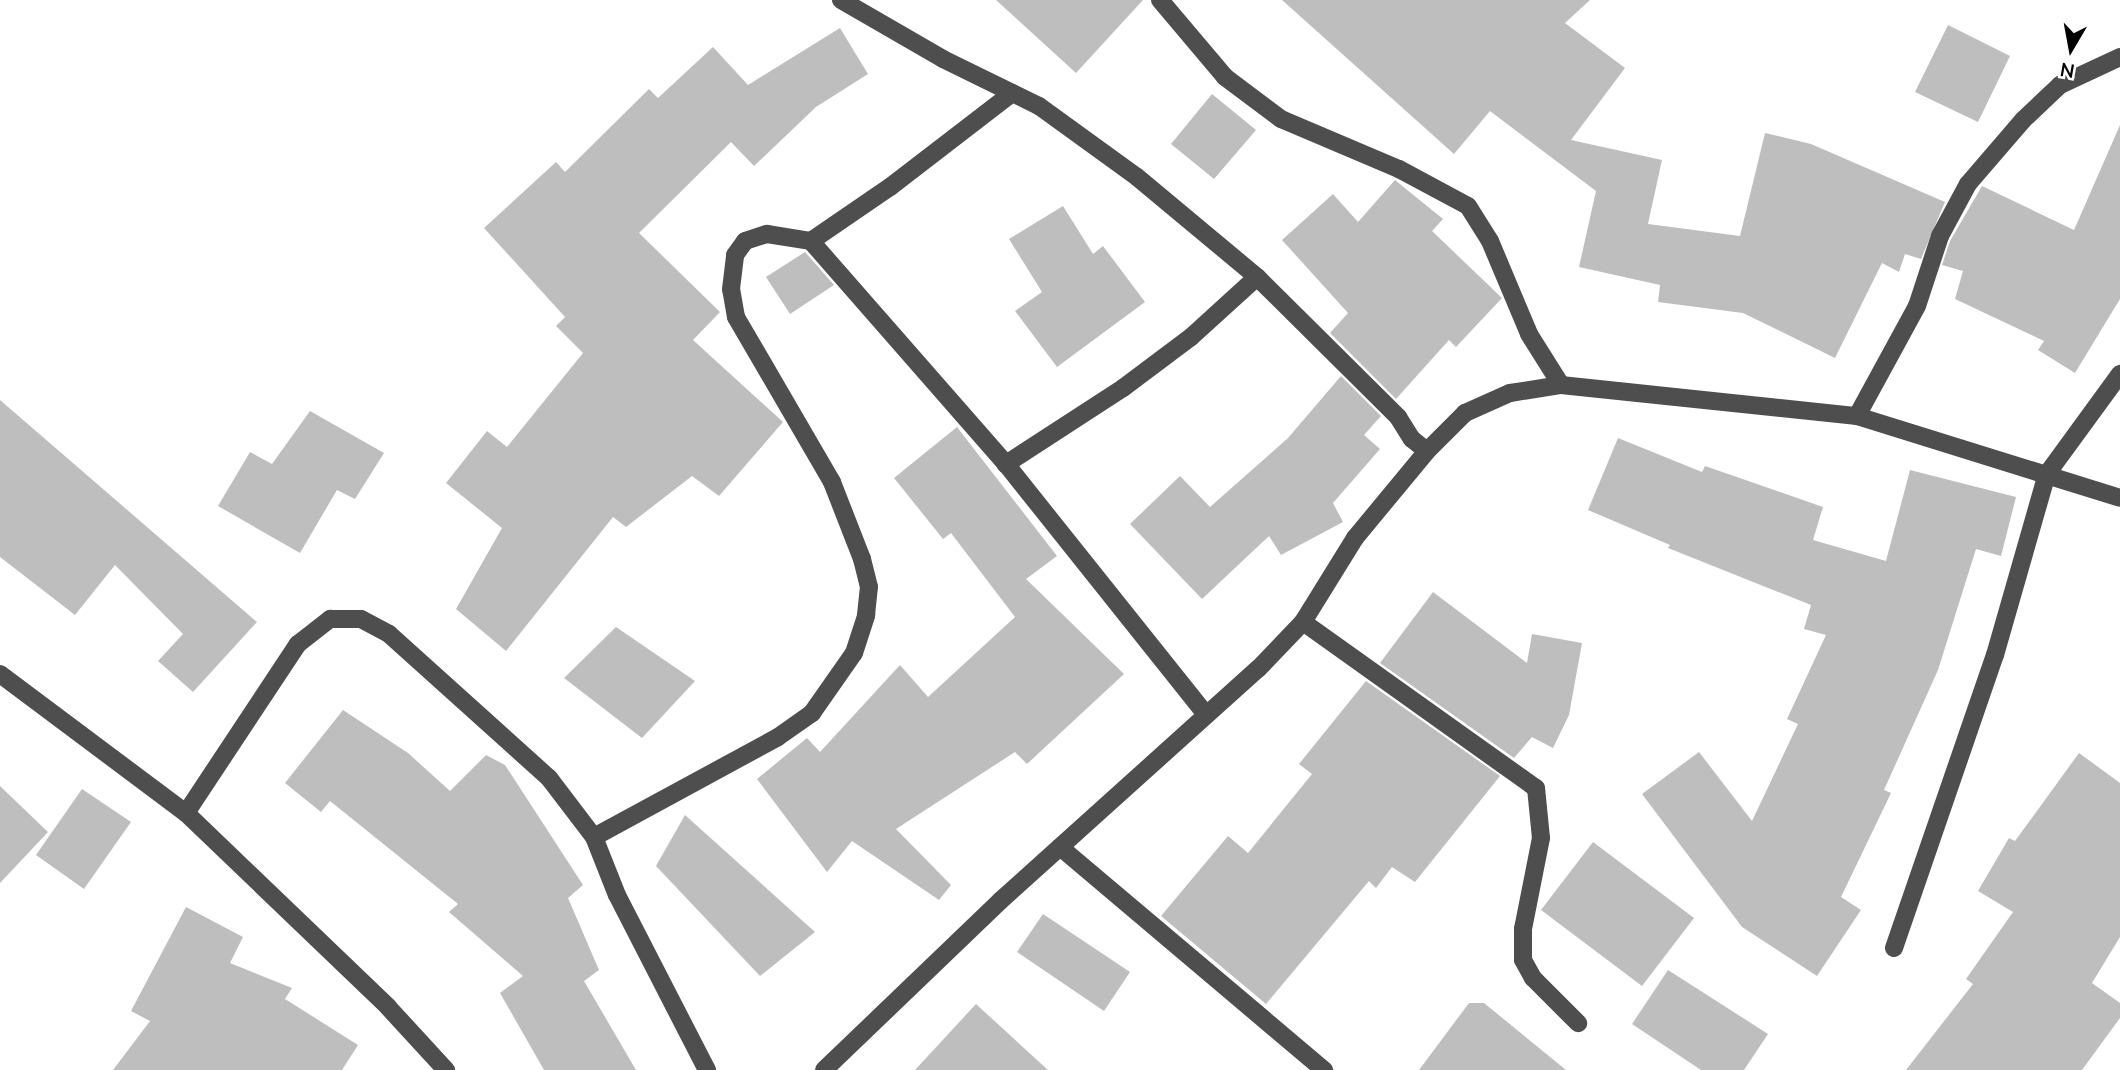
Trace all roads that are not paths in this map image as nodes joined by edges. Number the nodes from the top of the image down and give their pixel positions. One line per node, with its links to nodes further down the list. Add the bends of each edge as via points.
1 (841, 0): 4 (street)
2 (1160, 0): 8 (street, via 1225,77 1281,119 1399,169 1468,206 1490,241 1530,334)
3 (2120, 57): 9 (street, via 2060,85 2022,120 1968,184 1940,236 1917,306)
4 (1012, 93): 5 (street, via 908,175); 6 (street, via 1039,106 1137,177)
5 (811, 240): 11 (street); 18 (street, via 767,234 745,241 735,256 731,289 736,317 832,482 862,559 869,587 854,653 812,713 778,737)
6 (1256, 277): 10 (street); 11 (street, via 1191,337 1123,388)
7 (2120, 374): 12 (street)
8 (1561, 385): 9 (street); 10 (street, via 1510,393 1465,413)
9 (1857, 416): 12 (street)
10 (1427, 451): 14 (street, via 1355,538)
11 (1006, 464): 16 (street)
12 (2048, 474): 13 (street); 20 (street, via 1995,655)
13 (2120, 498)
14 (1303, 622): 16 (street, via 1258,670); 21 (street, via 1536,788 1541,838 1523,929 1522,960 1533,978)
15 (0, 674): 17 (street)
16 (1205, 713): 19 (street)
17 (186, 813): 18 (street, via 298,644 330,619 361,618 389,634 549,778); 22 (street, via 388,1007)
18 (594, 837): 23 (street, via 617,895)
19 (1060, 847): 24 (street); 25 (street)
20 (1894, 948)
21 (1578, 1023)
22 (446, 1070)
23 (707, 1070)
24 (824, 1070)
25 (1324, 1070)

